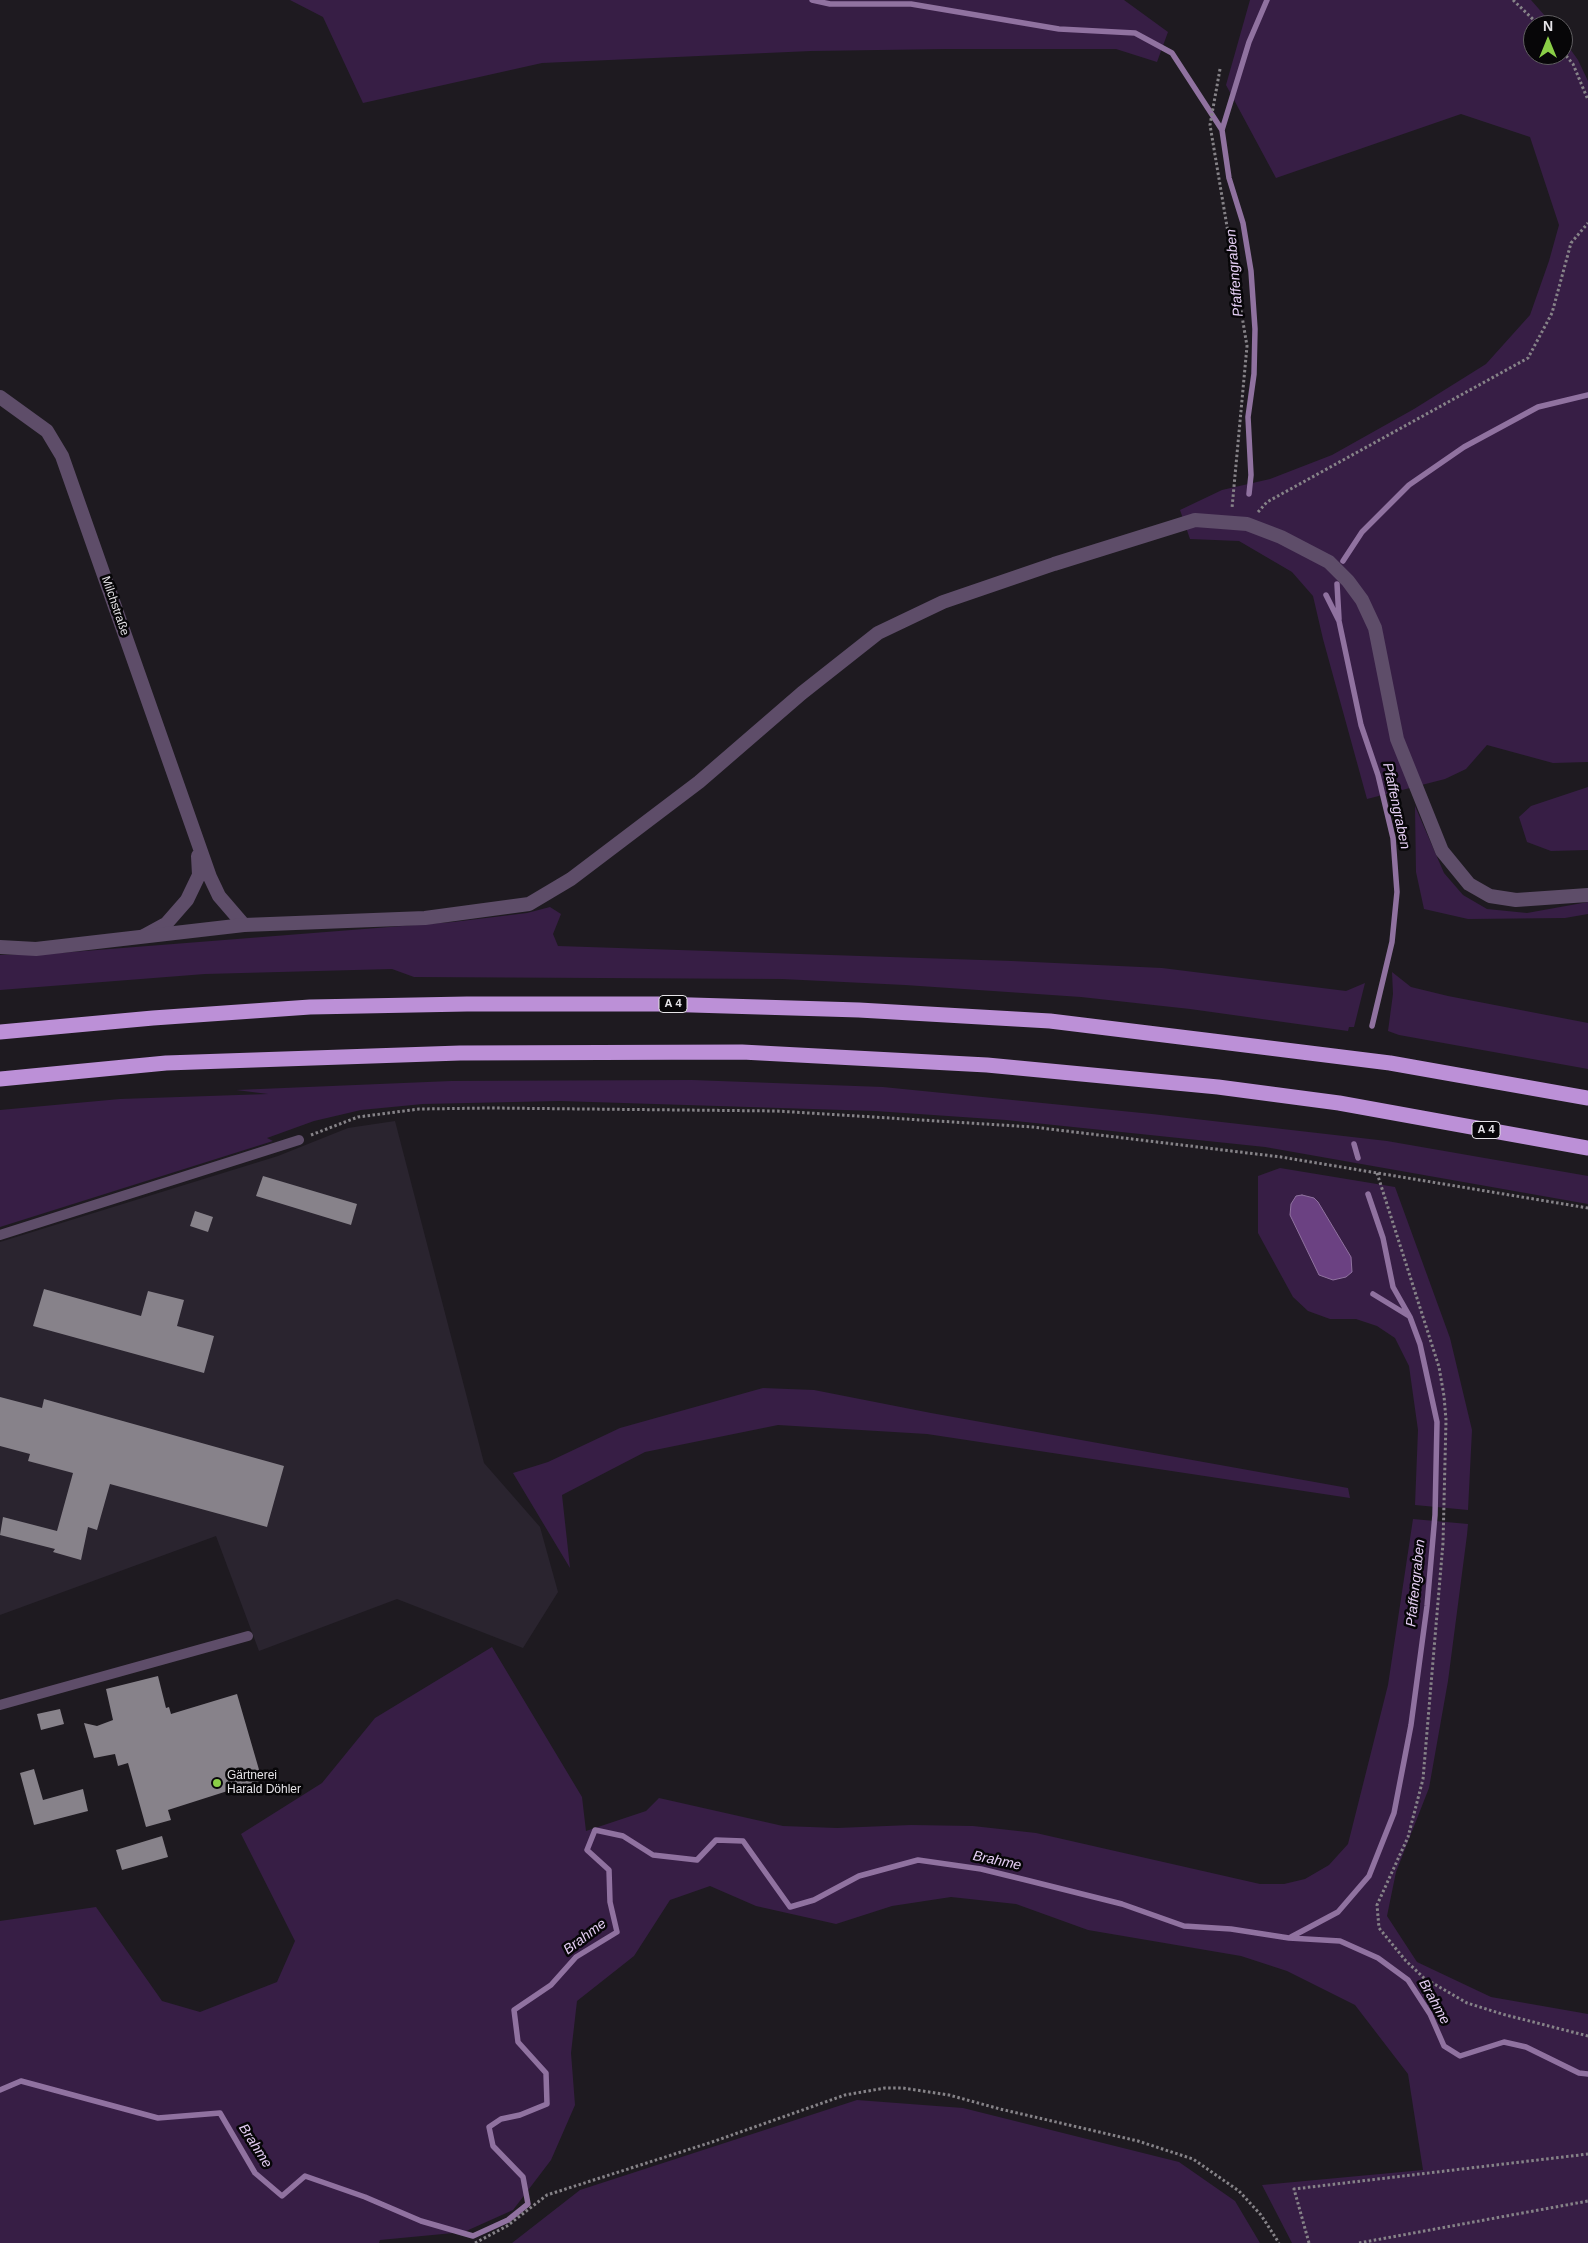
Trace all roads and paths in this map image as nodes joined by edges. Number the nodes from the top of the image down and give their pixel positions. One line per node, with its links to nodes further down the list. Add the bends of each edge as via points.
1 (1513, 0): 2 (path)
2 (1529, 15)
3 (1573, 64): 5 (path)
4 (1220, 68): 8 (path, via 1210,125 1247,346)
5 (1588, 100)
6 (1588, 222): 9 (path, via 1571,243 1552,313 1528,358 1268,502)
7 (0, 397): 10 (street, Milchstraße, via 46,431 62,456)
8 (1230, 523): 9 (street); 12 (street, via 1195,520 1148,534 943,602 878,633 802,693 699,782 572,879 529,904 425,918)
9 (1247, 524): 11 (street, via 1281,537 1329,562 1348,580 1362,600 1375,628 1397,739 1442,851 1469,884 1490,896 1516,900)
10 (196, 838): 12 (street, Milchstraße, via 220,896); 13 (street, Milchstraße, via 199,875 187,900 166,924)
11 (1588, 895)
12 (244, 925): 13 (street)
13 (143, 936): 14 (street, via 36,949)
14 (0, 947)
15 (0, 1032): 17 (highway, A 4, via 310,1007 659,1004 859,1010 1050,1021 1390,1063)
16 (0, 1079): 19 (highway, A 4, via 186,1062 460,1052 742,1052 987,1065 1218,1087 1383,1111)
17 (1588, 1098)
18 (298, 1140): 20 (path, via 358,1117 419,1109 777,1111 1034,1127 1280,1157); 22 (lane)
19 (1588, 1148)
20 (1377, 1173): 21 (path); 25 (path, via 1431,1339 1446,1420 1443,1543 1422,1779 1408,1837 1377,1905 1379,1928 1406,1962 1424,1978 1467,2003)
21 (1588, 1208)
22 (0, 1235)
23 (248, 1636): 24 (lane)
24 (0, 1705)
25 (1588, 2036)
26 (1588, 2154): 30 (path, via 1294,2189)
27 (1588, 2201): 31 (path)
28 (475, 2243): 29 (path, via 507,2226 547,2195 712,2142 845,2094 903,2088 949,2095 1138,2141 1193,2159 1239,2191 1261,2215)
29 (1279, 2243)
30 (1308, 2243)
31 (1359, 2243)

